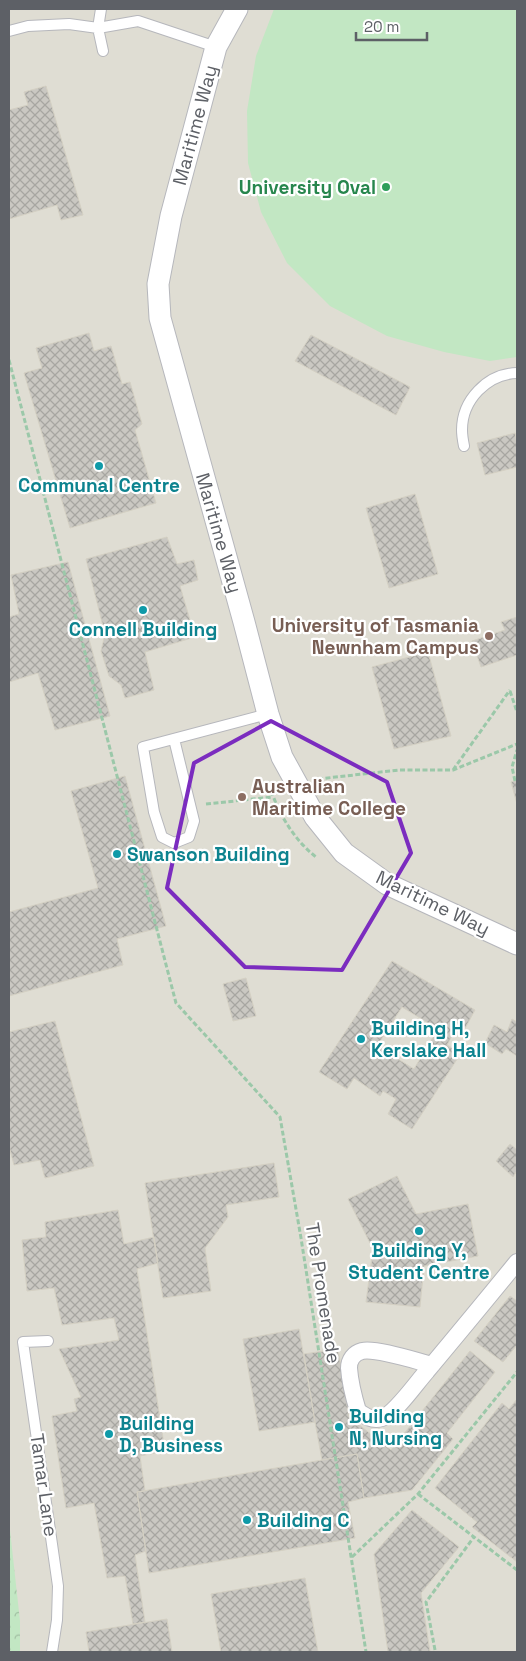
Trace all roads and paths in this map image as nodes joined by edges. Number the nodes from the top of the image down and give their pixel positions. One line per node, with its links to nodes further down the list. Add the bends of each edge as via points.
1 (101, 9): 3 (lane)
2 (237, 9): 5 (street, Maritime Way)
3 (98, 28): 4 (lane, via 69,24 28,26); 5 (lane, via 138,20); 6 (lane)
4 (9, 32)
5 (216, 47): 11 (street, Maritime Way, via 171,216 158,284 160,318)
6 (103, 50)
7 (9, 360): 27 (path, The Promenade, via 176,1003 280,1117)
8 (517, 373): 9 (lane, via 497,377 482,386 470,402 464,416)
9 (464, 446)
10 (517, 712): 15 (path, via 510,690)
11 (268, 714): 12 (lane); 20 (street, Maritime Way, via 286,765 315,817 344,853 386,884)
12 (174, 739): 12 (lane, via 143,747 154,812 162,837 174,843 189,837 194,821)
13 (517, 744): 15 (path)
14 (517, 750): 17 (path, via 512,767)
15 (453, 770): 16 (path, via 399,770)
16 (310, 780)
17 (515, 781)
18 (273, 797): 19 (path)
19 (198, 804)
20 (517, 944)
21 (517, 1262): 23 (street)
22 (48, 1340): 30 (lane, Tamar Lane, via 23,1342 58,1586)
23 (432, 1365): 23 (street, via 394,1410 382,1418 368,1418 358,1411 349,1368 356,1354 376,1352)
24 (517, 1372): 25 (path)
25 (418, 1494): 26 (path); 27 (path)
26 (474, 1537): 28 (path); 29 (path, via 426,1602)
27 (352, 1557): 31 (path, The Promenade)
28 (517, 1570)
29 (435, 1650)
30 (52, 1652)
31 (366, 1652)

